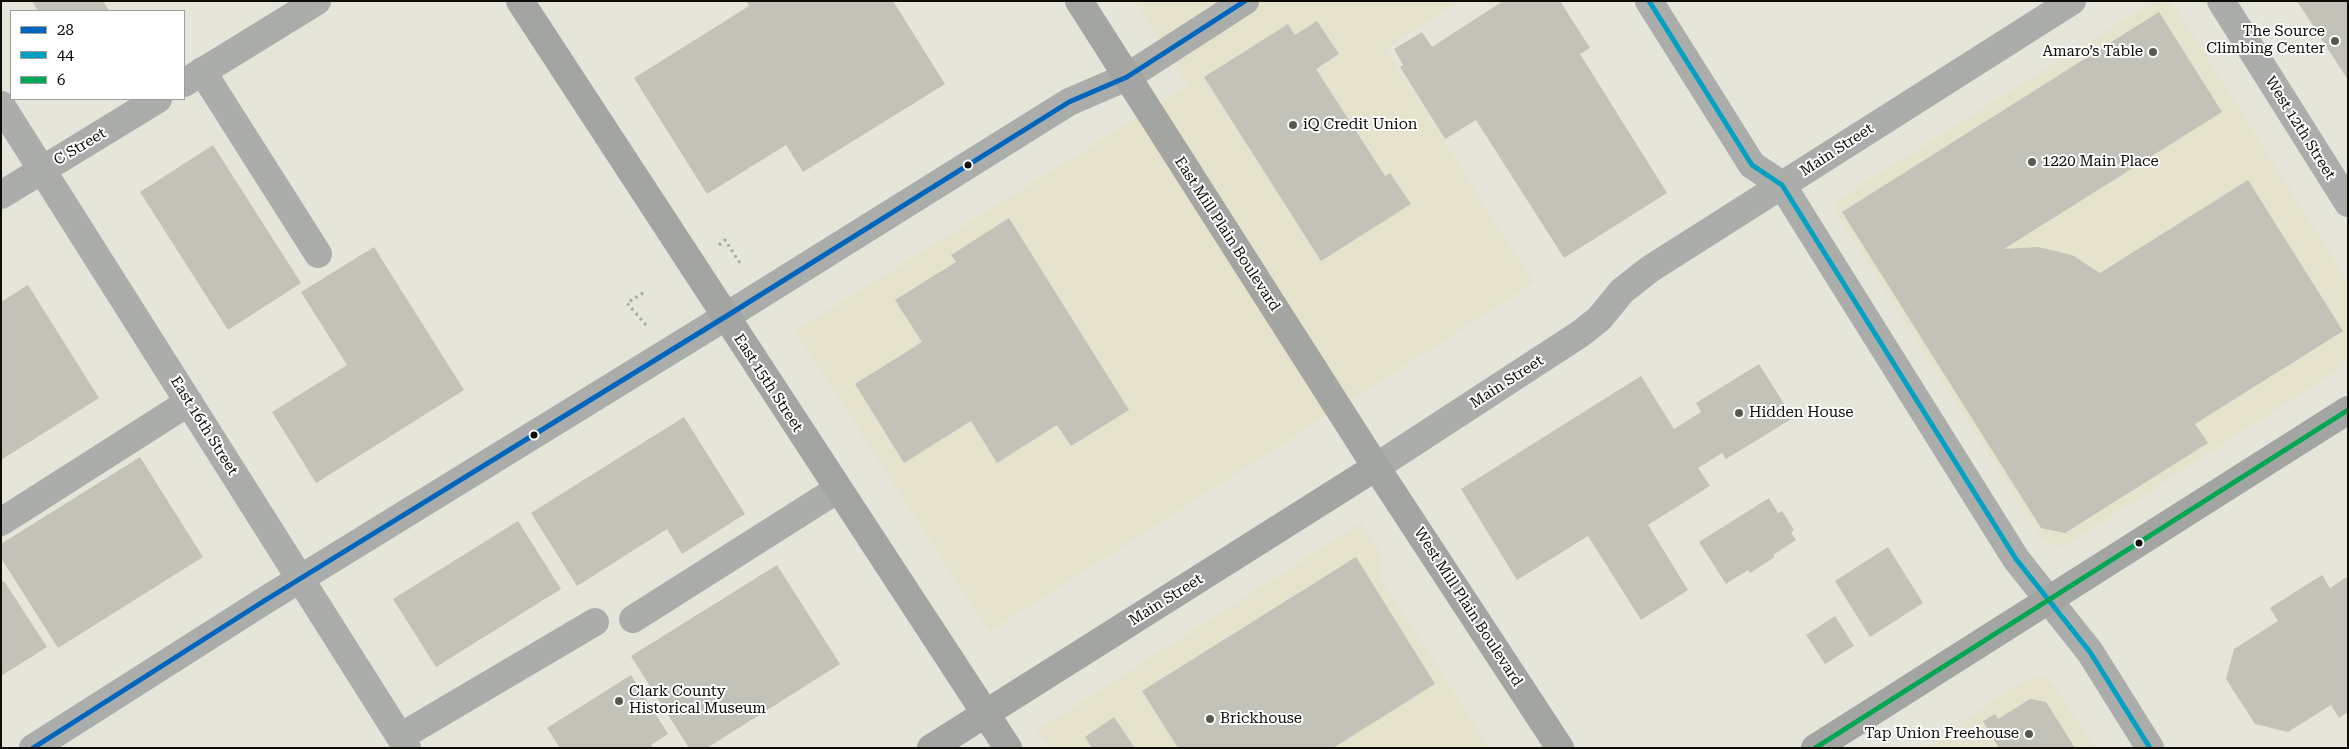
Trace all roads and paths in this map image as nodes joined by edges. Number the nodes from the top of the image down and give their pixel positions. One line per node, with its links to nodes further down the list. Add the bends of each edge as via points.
1 (317, 1): 8 (street)
2 (520, 1): 20 (main road, East 15th Street)
3 (1079, 1): 9 (main road, East Mill Plain Boulevard)
4 (1245, 1): 9 (street)
5 (1649, 1): 13 (street, via 1752,165)
6 (2072, 1): 13 (street, Main Street)
7 (2221, 1): 15 (street, West 12th Street)
8 (193, 77): 17 (street)
9 (1126, 77): 20 (street, via 1069,102); 24 (main road, East Mill Plain Boulevard)
10 (156, 100): 12 (street, C Street)
11 (1, 104): 12 (street, East 16th Street)
12 (42, 169): 14 (street, C Street); 22 (street, East 16th Street)
13 (1782, 185): 24 (street, Main Street, via 1650,269 1622,291 1599,319 1580,334); 28 (street, via 2016,559)
14 (1, 195)
15 (2348, 203)
16 (726, 240): 18 (path)
17 (318, 254)
18 (745, 271)
19 (646, 291): 21 (path, via 627,303)
20 (725, 317): 25 (main road, East 15th Street); 27 (street)
21 (648, 328)
22 (189, 402): 26 (street); 27 (street, East 16th Street)
23 (2348, 410): 28 (main road)
24 (1376, 467): 31 (main road, Main Street); 36 (main road, West Mill Plain Boulevard)
25 (838, 489): 29 (street); 31 (main road, East 15th Street)
26 (1, 522)
27 (300, 578): 32 (street, East 16th Street); 33 (street)
28 (2049, 600): 37 (main road); 38 (street, via 2090,652)
29 (633, 619)
30 (595, 622): 32 (street)
31 (984, 714): 34 (main road, Main Street); 35 (main road, East 15th Street)
32 (404, 742)
33 (33, 748)
34 (931, 748)
35 (1008, 748)
36 (1560, 748)
37 (1815, 748)
38 (2150, 748)

